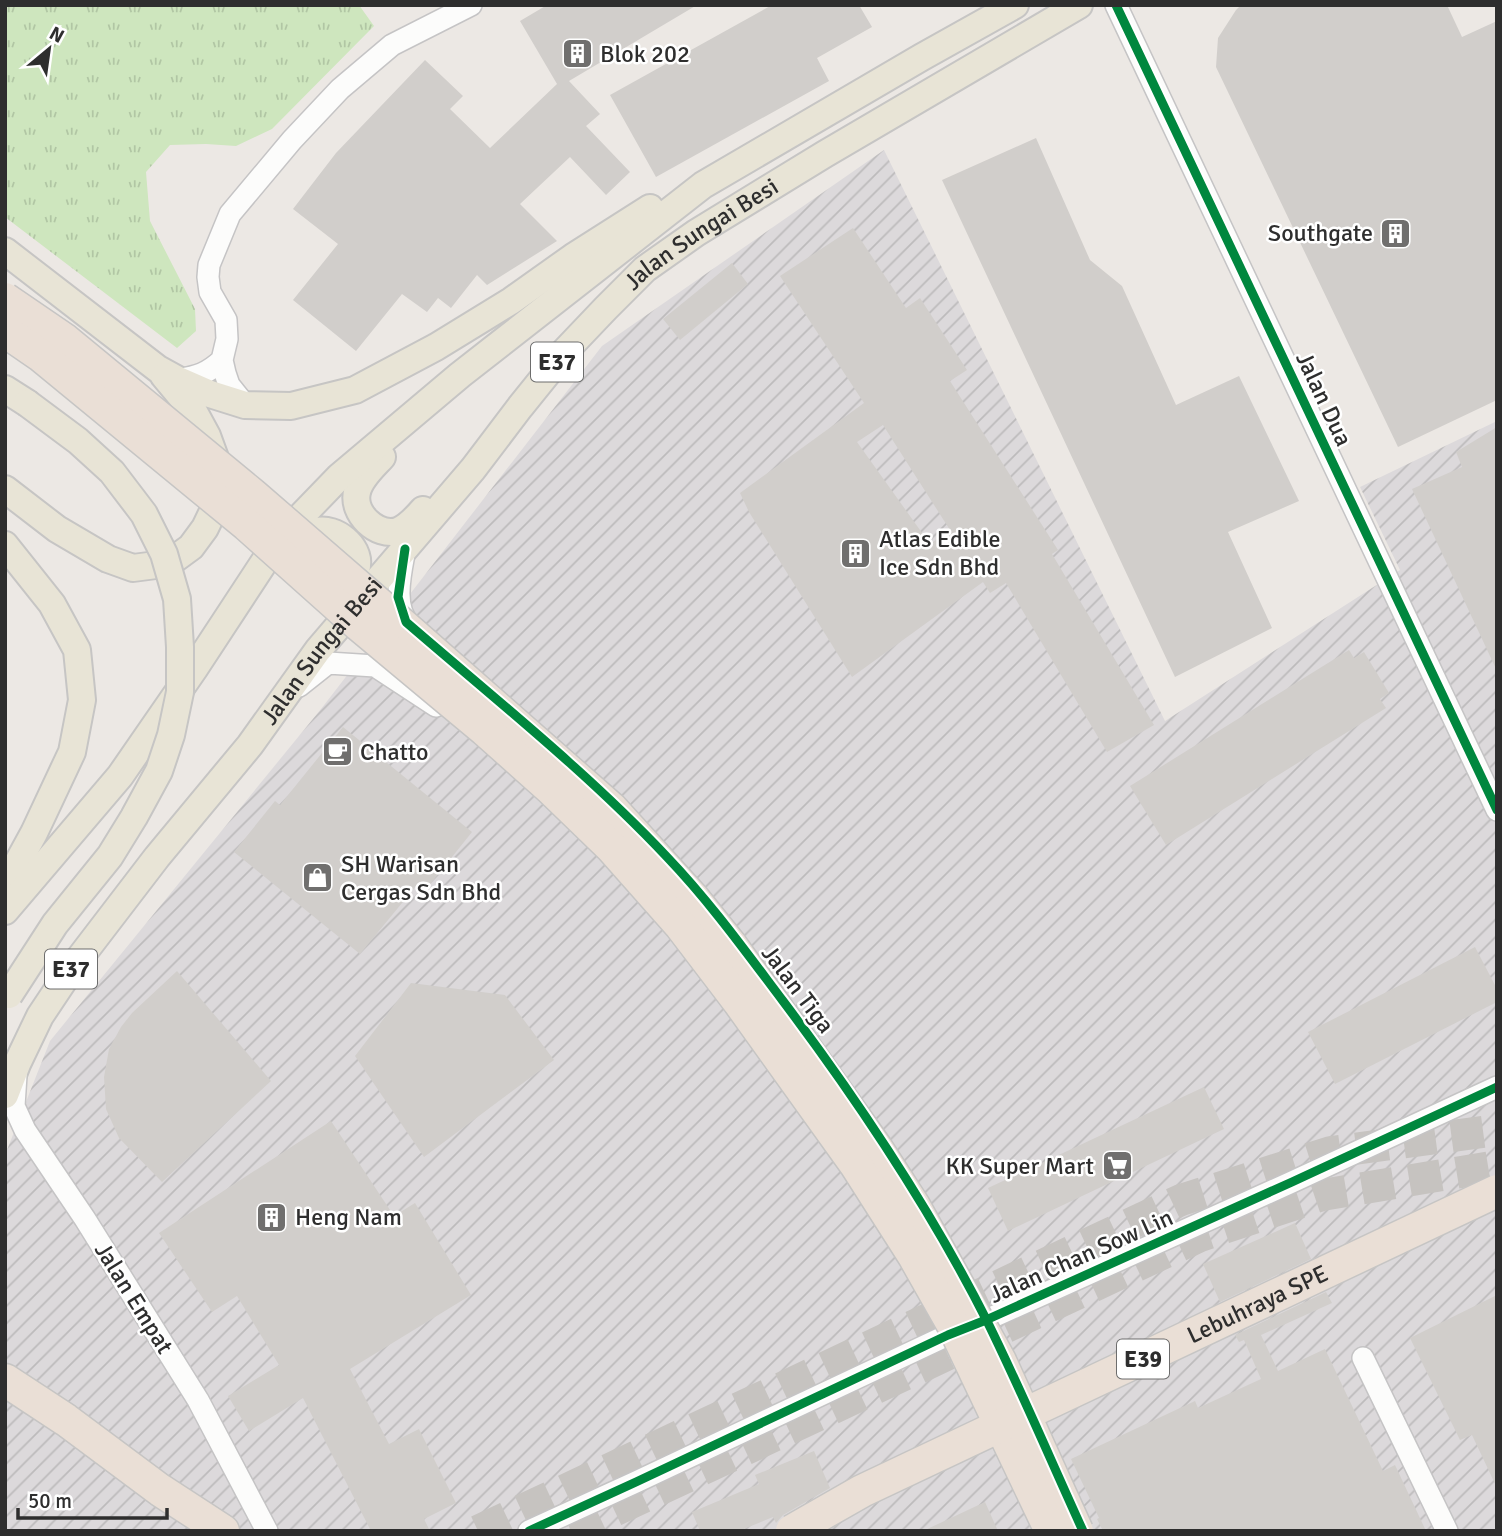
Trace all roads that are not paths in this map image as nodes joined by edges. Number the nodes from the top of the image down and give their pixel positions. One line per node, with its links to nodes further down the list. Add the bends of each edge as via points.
1 (471, 5): 10 (street, via 392,45 340,89 230,214 208,277 210,292 226,320)
2 (1015, 5): 5 (main road, Jalan Sungai Besi / E37)
3 (1079, 5): 14 (main road, Jalan Sungai Besi / E37, via 708,225 645,269 566,350)
4 (1116, 5): 20 (street, Jalan Dua)
5 (703, 185): 9 (main road, Jalan Sungai Besi / E37); 13 (main road, via 645,211 511,301 355,390 291,406)
6 (5, 251): 11 (main road)
7 (5, 299): 43 (highway, bridge, via 65,340 378,603 611,809 693,898 914,1206 1000,1361)
8 (5, 331): 42 (highway, bridge, via 247,525 485,730 611,847 681,926 856,1165 914,1255 953,1325)
9 (485, 355): 14 (main road, via 369,470 356,493 360,513 383,531 394,532 411,523); 18 (main road, Jalan Sungai Besi / E37, via 362,456 280,538)
10 (222, 360): 11 (street, via 204,375); 13 (street, via 229,386)
11 (168, 375): 13 (main road); 15 (main road, via 207,436 219,479 216,505 205,528 176,558 133,568 108,559 57,529)
12 (16, 396): 24 (main road, bridge, via 112,472 144,514 164,554 177,599 180,692 159,771 134,817)
13 (246, 405)
14 (520, 407): 17 (main road, Jalan Sungai Besi / E37)
15 (5, 489)
16 (5, 545): 22 (main road, via 52,604 76,650 82,700 72,752)
17 (405, 549): 19 (main road, Jalan Sungai Besi / E37, via 318,650); 30 (street, Jalan Tiga, via 398,597 406,622 587,778 705,899 823,1054 893,1158)
18 (194, 669): 21 (main road, via 310,534 326,530 349,545 356,560 354,574); 23 (main road, Jalan Sungai Besi / E37, via 120,776)
19 (284, 699): 21 (main road, Jalan Sungai Besi / E37); 31 (street, via 328,663 375,666 477,734 544,793 671,927 760,1045 877,1208)
20 (1497, 810)
21 (157, 857): 25 (main road, Jalan Sungai Besi / E37, via 72,968 40,1016)
22 (5, 886)
23 (5, 911)
24 (7, 998)
25 (17, 1064): 27 (main road, Jalan Sungai Besi / E37); 37 (street, Jalan Empat, via 14,1106 25,1130 198,1400)
26 (1497, 1087): 30 (street, Jalan Chan Sow Lin)
27 (5, 1094)
28 (1497, 1191): 39 (highway, Lebuhraya SPE / E39, bridge, via 862,1491)
29 (1497, 1214): 40 (highway, Lebuhraya SPE / E39, bridge, via 870,1503)
30 (986, 1320): 31 (street, Jalan Chan Sow Lin); 44 (street, Jalan Tiga)
31 (948, 1335): 38 (street, Jalan Chan Sow Lin); 41 (street)
32 (1363, 1358): 45 (street)
33 (5, 1380): 36 (highway)
34 (5, 1392): 35 (highway)
35 (201, 1531)
36 (223, 1531)
37 (267, 1531)
38 (529, 1531)
39 (792, 1531)
40 (821, 1531)
41 (1038, 1531)
42 (1051, 1531)
43 (1077, 1531)
44 (1083, 1531)
45 (1447, 1531)

